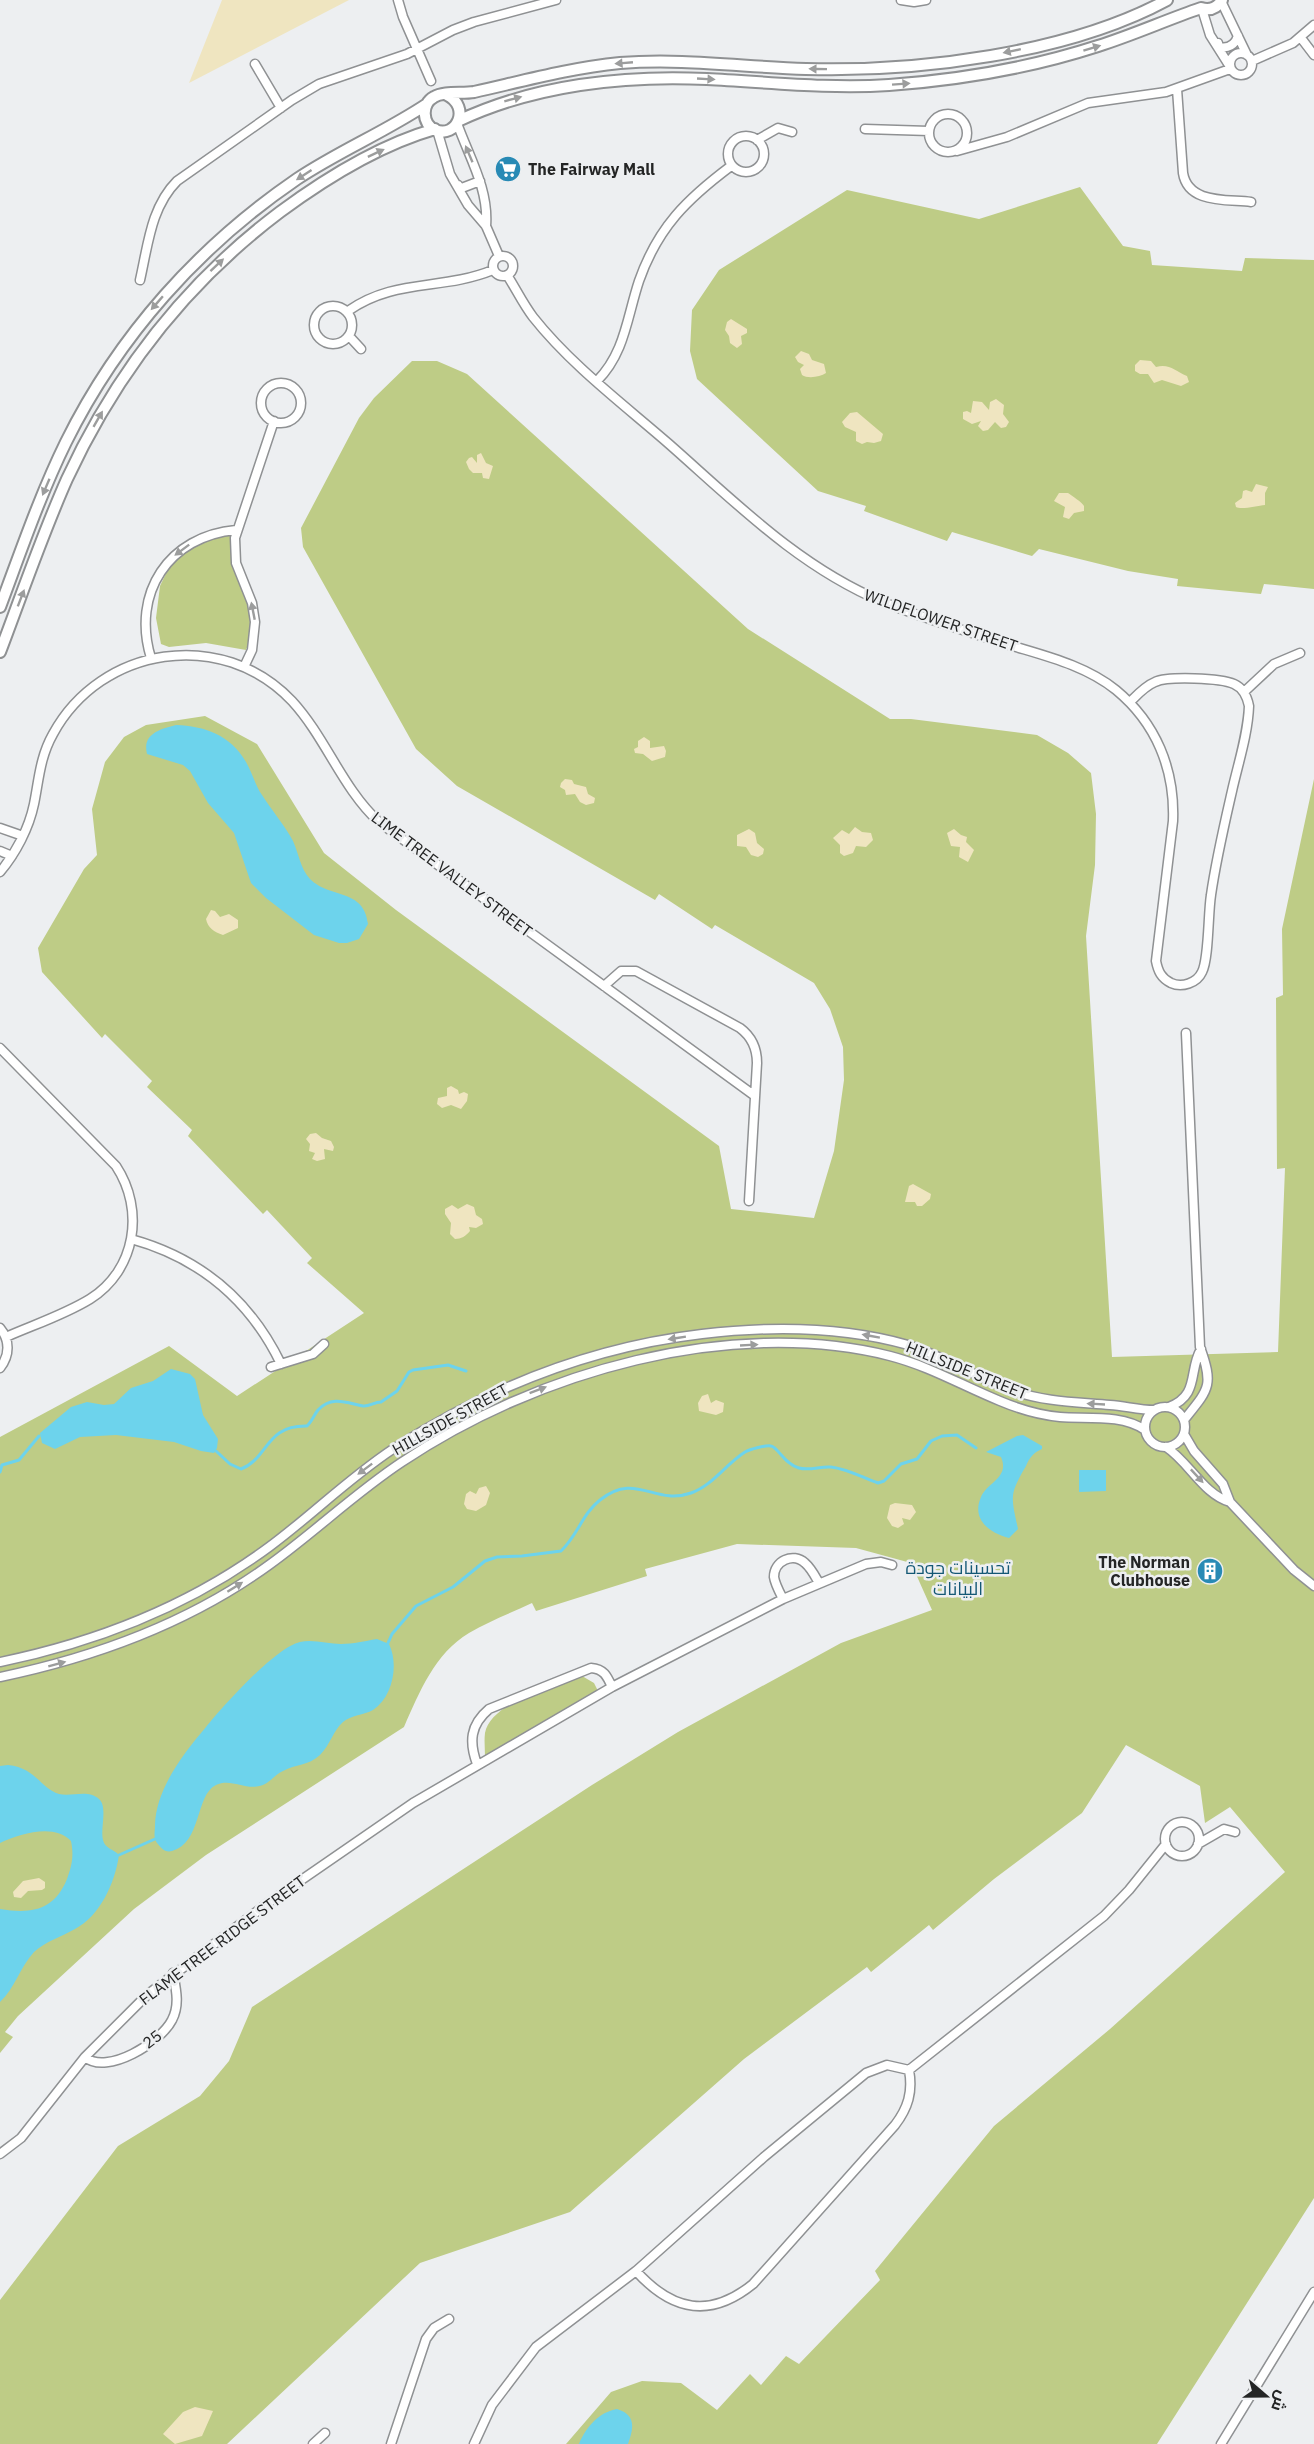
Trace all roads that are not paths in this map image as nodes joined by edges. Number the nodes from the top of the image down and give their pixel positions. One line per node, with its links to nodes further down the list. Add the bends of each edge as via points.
1 (398, 0): 12 (street)
2 (556, 0): 12 (street, via 474,22)
3 (901, 0): 4 (street)
4 (926, 0)
5 (1167, 0): 19 (street, one-way to 19, via 1093,30 959,60 891,68 833,69 710,61 630,62 578,68)
6 (1222, 1): 7 (street, via 1215,7); 9 (street)
7 (1198, 5): 11 (street); 22 (street, one-way to 7, via 489,106 523,97 613,82 706,79 851,87 975,75 1097,46)
8 (1314, 25): 10 (street)
9 (1238, 36): 11 (street, via 1231,46); 14 (street)
10 (1301, 38): 13 (street); 14 (street)
11 (1219, 47): 16 (street)
12 (419, 48): 17 (street); 21 (street, via 336,77)
13 (1314, 55)
14 (1250, 58): 16 (street, via 1237,54); 16 (street, via 1251,70 1245,75 1236,75)
15 (255, 64): 21 (street)
16 (1230, 67): 18 (street)
17 (431, 81)
18 (1177, 89): 29 (street, via 1088,103); 34 (street, via 1186,185 1200,196)
19 (447, 95): 20 (street, via 436,96); 22 (street, via 460,108)
20 (427, 104): 24 (street, via 425,118); 46 (street, one-way to 46, via 331,157 273,197 205,253 152,309 106,374 67,441)
21 (281, 108): 39 (street, via 169,189 157,208)
22 (458, 122): 24 (street, via 451,129); 32 (street, WILDFLOWER STREET, one-way to 22)
23 (865, 129): 25 (street)
24 (436, 130): 33 (street, WILDFLOWER STREET); 47 (street, one-way to 24, via 85,442 129,371 180,303 239,244 305,193 367,157)
25 (929, 131): 27 (street, via 934,120 949,114 960,118); 30 (street, via 940,150)
26 (792, 132): 28 (street, via 778,128)
27 (968, 133): 29 (street); 30 (street)
28 (757, 140): 31 (street, via 742,136 733,142 728,151); 31 (street, via 764,153 759,167 745,173)
29 (992, 141): 30 (street)
30 (957, 150)
31 (731, 165): 43 (street, via 667,224 648,257 618,352)
32 (480, 181): 33 (street); 35 (street, WILDFLOWER STREET)
33 (459, 189): 35 (street, WILDFLOWER STREET)
34 (1251, 202)
35 (486, 226): 36 (street, WILDFLOWER STREET)
36 (499, 256): 37 (street, via 492,263); 38 (street, WILDFLOWER STREET, via 511,260 512,270)
37 (493, 270): 38 (street); 40 (street, via 451,283 386,291)
38 (507, 275): 43 (street, WILDFLOWER STREET, via 542,327)
39 (140, 280)
40 (348, 311): 41 (street, via 353,323); 41 (street, via 326,307 317,315 314,326 318,337 328,344 340,343)
41 (349, 336): 42 (street)
42 (361, 349)
43 (597, 381): 52 (street, WILDFLOWER STREET, via 751,517 798,556 826,573 913,613 1080,668)
44 (274, 421): 44 (street, via 287,422 298,414 300,395 291,385 272,385 263,394 264,413); 45 (street)
45 (236, 530): 49 (street, one-way to 49, via 193,542 160,572 146,607 145,633); 50 (street, one-way to 45, via 252,650 255,622 236,563)
46 (0, 606)
47 (0, 652)
48 (1300, 653): 51 (street, via 1274,664)
49 (151, 658): 50 (street, LIME TREE VALLEY STREET, via 198,656); 54 (street, LIME TREE VALLEY STREET, via 108,676 64,716 42,758 34,804)
50 (244, 667): 58 (street, LIME TREE VALLEY STREET, via 269,681 299,710 353,793 379,822)
51 (1244, 692): 52 (street, via 1228,682 1170,678 1150,684); 52 (street, WILDFLOWER STREET, via 1249,713 1214,873 1205,965 1201,975 1184,985 1165,979 1156,961 1173,821 1170,772 1150,728)
52 (1130, 702)
53 (0, 828): 54 (street)
54 (23, 836): 56 (street, LIME TREE VALLEY STREET)
55 (0, 851): 56 (street)
56 (12, 856): 57 (street, LIME TREE VALLEY STREET)
57 (0, 872)
58 (604, 986): 61 (street, LIME TREE VALLEY STREET); 61 (street, via 621,971 636,970 740,1028 751,1039 757,1055)
59 (1186, 1033): 69 (street)
60 (0, 1048): 63 (street, via 116,1166 132,1200)
61 (755, 1096): 62 (street)
62 (749, 1201)
63 (131, 1239): 66 (street, via 118,1272 97,1294); 70 (street, via 183,1258 228,1290 253,1317)
64 (0, 1328): 66 (street)
65 (699, 1334): 68 (street); 78 (street, HILLSIDE STREET, one-way to 65, via 1034,1397 1003,1387 929,1352 867,1335 784,1329); 88 (street, HILLSIDE STREET, one-way to 88, via 594,1356 500,1390 393,1449 267,1548 185,1599 95,1637)
66 (6, 1336): 72 (street, via 8,1350)
67 (324, 1344): 70 (street, via 313,1354)
68 (701, 1349): 80 (street, HILLSIDE STREET, one-way to 80, via 782,1344 865,1350 918,1364 1032,1412 1127,1421); 89 (street, HILLSIDE STREET, one-way to 68, via 60,1664 110,1647 202,1607 268,1566 404,1461 500,1407 598,1370)
69 (1201, 1349): 73 (street); 74 (street)
70 (281, 1364): 71 (street)
71 (271, 1367)
72 (0, 1368)
73 (1194, 1377): 74 (street); 75 (street)
74 (1208, 1377): 76 (street)
75 (1190, 1388): 76 (street, via 1197,1395); 77 (street, via 1184,1398)
76 (1204, 1395): 79 (street)
77 (1169, 1407): 78 (street, HILLSIDE STREET); 79 (street)
78 (1154, 1410): 80 (street)
79 (1184, 1420): 81 (street)
80 (1145, 1430): 82 (street, HILLSIDE STREET, via 1151,1441)
81 (1184, 1434): 82 (street, via 1177,1443); 83 (street, via 1223,1484)
82 (1166, 1447): 83 (street, HILLSIDE STREET, one-way to 83, via 1213,1494)
83 (1230, 1502): 86 (street)
84 (892, 1565): 85 (street, FLAME TREE RIDGE STREET, via 871,1562)
85 (819, 1582): 87 (street, FLAME TREE RIDGE STREET); 87 (street, via 804,1562 795,1558 785,1560 777,1566 774,1576)
86 (1314, 1586)
87 (783, 1599): 90 (street, FLAME TREE RIDGE STREET)
88 (0, 1662)
89 (0, 1677)
90 (612, 1687): 91 (street, FLAME TREE RIDGE STREET); 91 (street, via 602,1670 591,1668 489,1710 478,1720 472,1735)
91 (477, 1764): 95 (street, FLAME TREE RIDGE STREET, via 364,1836)
92 (1235, 1833): 94 (street, via 1224,1829)
93 (1166, 1844): 94 (street, via 1173,1853 1184,1856); 94 (street, via 1169,1828 1184,1822 1197,1831); 97 (street, via 1104,1916)
94 (1198, 1844)
95 (173, 1973): 96 (street, FLAME TREE RIDGE STREET); 96 (street, 25, via 177,2004 162,2034 109,2062 96,2064)
96 (85, 2057): 98 (street, FLAME TREE RIDGE STREET, via 32,2126)
97 (909, 2070): 99 (street, via 887,2065 866,2073); 99 (street, via 909,2099 895,2125 738,2296 721,2304 683,2305 658,2293)
98 (0, 2154)
99 (636, 2271): 105 (street, via 536,2347 492,2405)
100 (1314, 2292): 106 (street)
101 (449, 2319): 104 (street, via 426,2339)
102 (325, 2433): 103 (street)
103 (313, 2444)
104 (391, 2444)
105 (474, 2444)
106 (1221, 2444)

